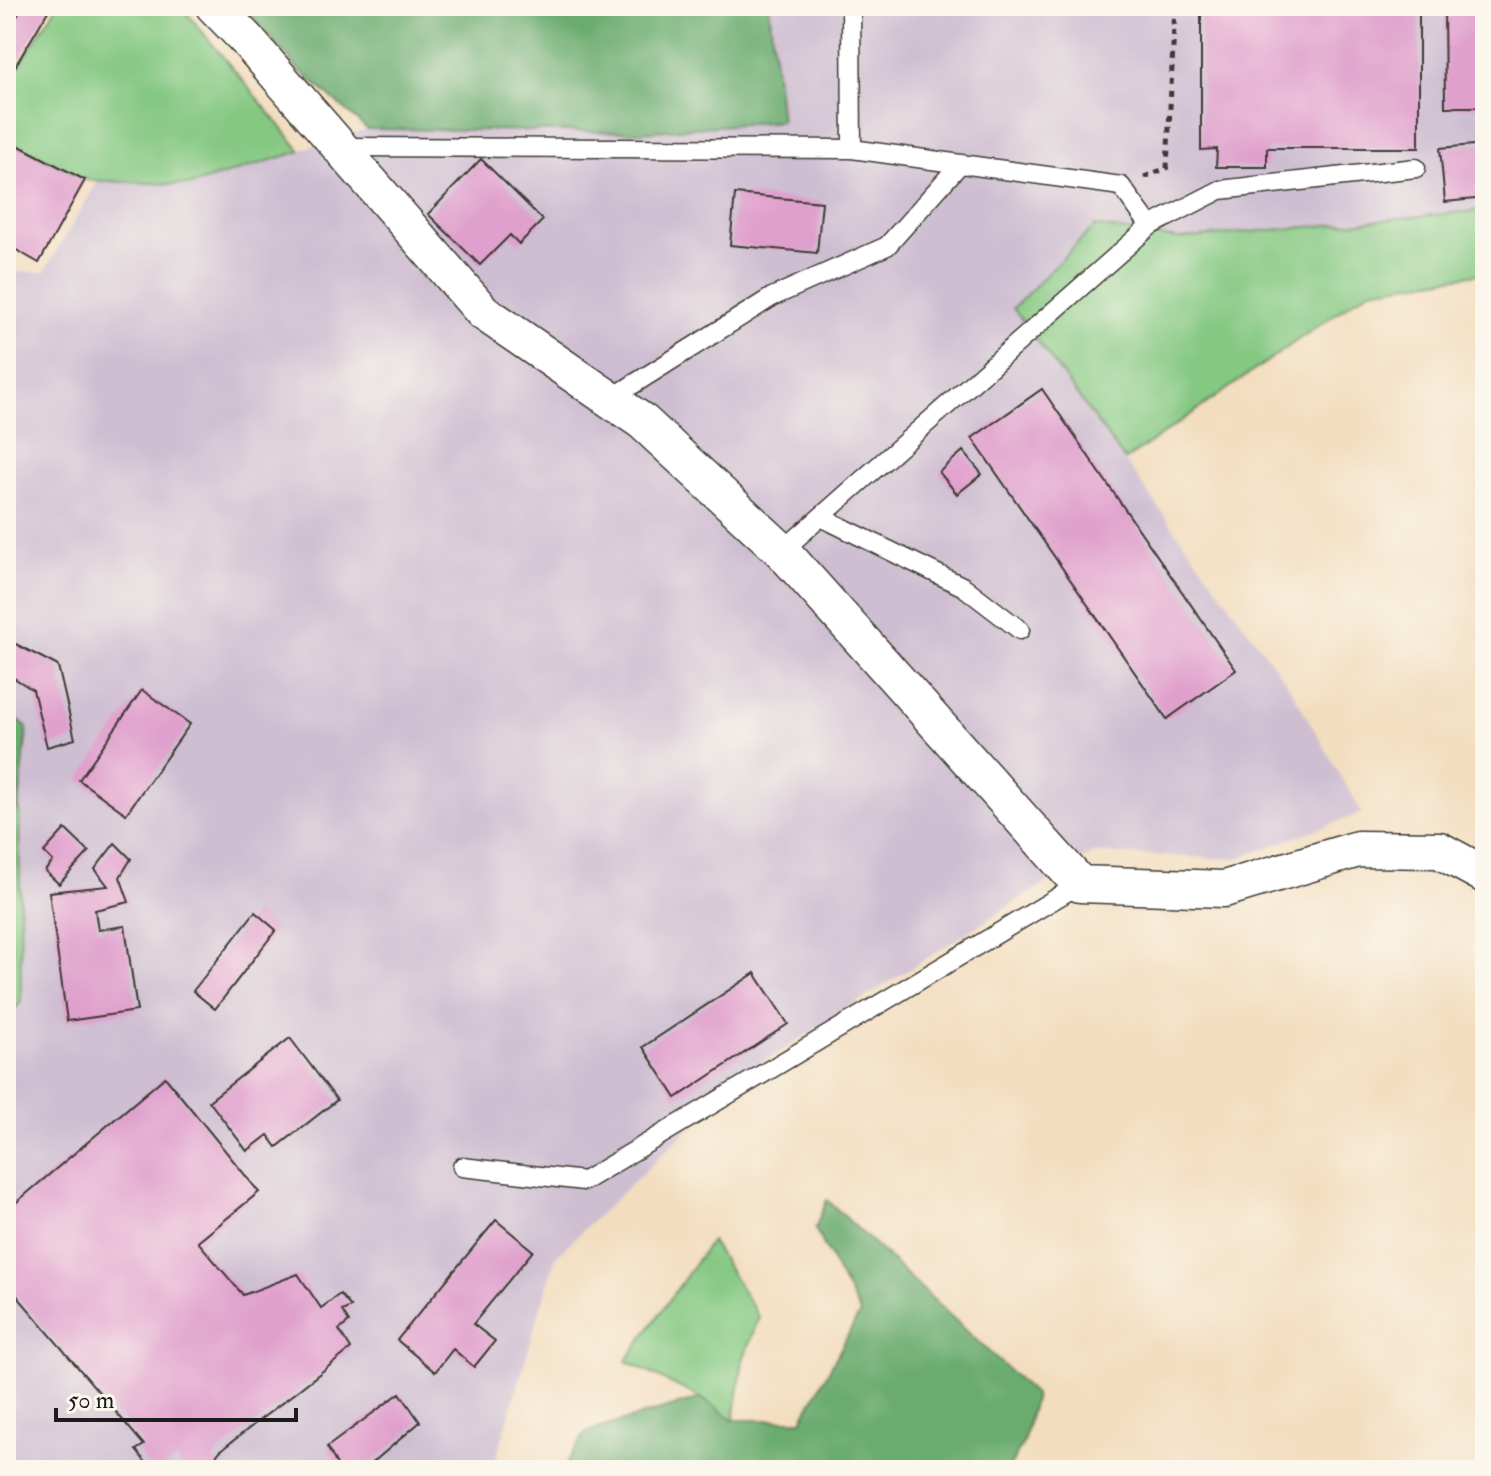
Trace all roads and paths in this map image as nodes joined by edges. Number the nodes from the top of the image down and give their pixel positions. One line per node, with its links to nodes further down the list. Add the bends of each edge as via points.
1 (214, 6): 4 (street)
2 (851, 6): 5 (lane)
3 (1175, 6): 8 (path, via 1167,168)
4 (337, 147): 5 (lane); 10 (street, via 483,312)
5 (852, 149): 6 (lane)
6 (960, 164): 8 (lane); 10 (lane, via 887,246 772,297)
7 (1416, 168): 9 (lane, via 1220,190)
8 (1121, 186): 9 (lane)
9 (1150, 226): 11 (lane)
10 (610, 399): 12 (street, via 643,422)
11 (821, 517): 12 (lane); 13 (lane, via 964,587)
12 (782, 551): 15 (street)
13 (1020, 630)
14 (1485, 875): 15 (street, via 1439,850 1358,849 1224,889)
15 (1080, 884): 16 (lane, via 584,1181)
16 (462, 1167)

